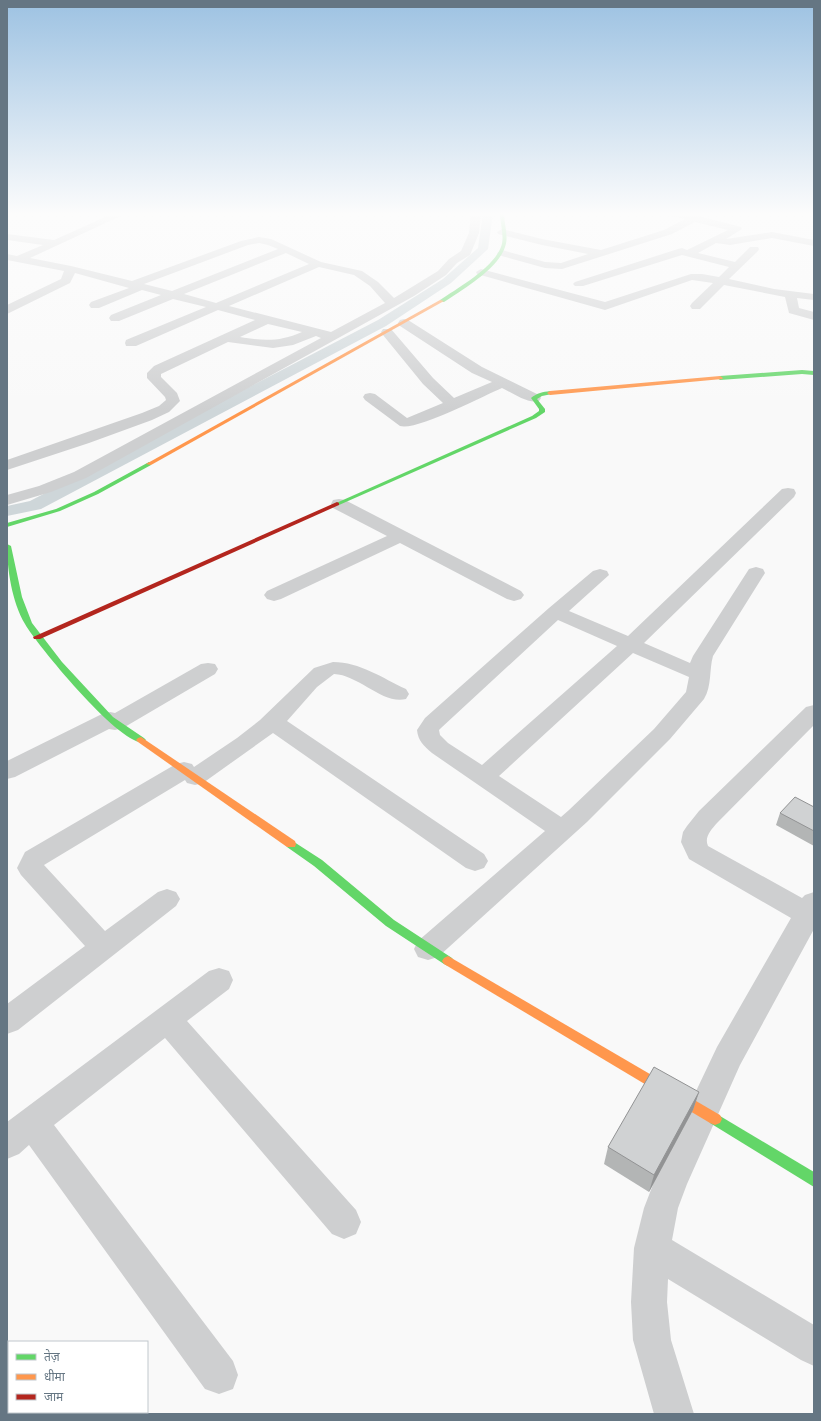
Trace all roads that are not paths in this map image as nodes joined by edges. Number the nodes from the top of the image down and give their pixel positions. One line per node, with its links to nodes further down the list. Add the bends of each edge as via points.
1 (67, 279): 23 (street)
2 (110, 279): 15 (street)
3 (154, 279): 15 (street)
4 (211, 279): 17 (street)
5 (281, 279): 21 (street)
6 (367, 279): 19 (street)
7 (432, 279): 19 (street)
8 (471, 279): 27 (street, via 443,300)
9 (508, 279): 11 (street, via 605,306)
10 (595, 279): 14 (street)
11 (684, 279)
12 (708, 279): 13 (street)
13 (721, 281): 16 (street); 22 (street)
14 (579, 284)
15 (136, 286): 17 (street); 20 (street)
16 (790, 294): 18 (street); 24 (street, via 793,310)
17 (171, 295): 21 (street); 25 (street)
18 (814, 297)
19 (393, 304): 30 (street)
20 (95, 306)
21 (217, 306): 26 (street); 32 (street)
22 (696, 306)
23 (7, 310)
24 (814, 316)
25 (115, 318)
26 (268, 319): 28 (street); 31 (street)
27 (404, 323): 29 (street); 34 (street)
28 (315, 332): 30 (street); 31 (street, via 278,344)
29 (387, 332): 37 (street, via 428,381); 42 (street, via 96,493 58,510)
30 (334, 337): 40 (street, via 80,474 45,489)
31 (227, 338): 38 (street, via 154,373 154,378 172,396 173,401 167,407 111,430)
32 (131, 344)
33 (814, 373): 36 (street, via 547,393)
34 (502, 383): 36 (street); 37 (street)
35 (370, 397): 37 (street, via 405,423)
36 (534, 398): 41 (street, via 542,412 534,417)
37 (452, 404)
38 (7, 464)
39 (788, 493): 51 (street)
40 (7, 500)
41 (339, 504): 43 (street); 50 (street)
42 (7, 525)
43 (401, 536): 47 (street); 48 (street)
44 (7, 546): 50 (street, via 20,602)
45 (756, 573): 53 (street, via 704,656)
46 (600, 575): 49 (street)
47 (514, 594)
48 (274, 595)
49 (556, 612): 51 (street); 60 (street, via 428,730 429,738 440,748)
50 (37, 637): 56 (street)
51 (631, 644): 53 (street); 60 (street)
52 (208, 669): 56 (street)
53 (699, 674): 61 (street, via 696,694 662,734)
54 (398, 694): 57 (street, via 357,673 332,668 314,679)
55 (814, 712): 64 (street, via 708,817 696,832 694,842 698,852 717,864)
56 (112, 721): 58 (street); 59 (street)
57 (272, 722): 59 (street, via 264,730); 62 (street)
58 (7, 771)
59 (190, 773): 65 (street, via 34,859 30,868); 66 (street, via 318,863 390,923)
60 (484, 777): 61 (street)
61 (562, 830): 66 (street)
62 (475, 861)
63 (167, 899): 65 (street)
64 (812, 912): 70 (street, via 728,1057)
65 (104, 948): 69 (street)
66 (428, 949): 70 (street)
67 (219, 980): 68 (street)
68 (167, 1019): 71 (street); 73 (street)
69 (7, 1021)
70 (704, 1111): 72 (street); 74 (street, via 671,1181 661,1208)
71 (20, 1133): 76 (street)
72 (814, 1180)
73 (344, 1222)
74 (652, 1248): 75 (street); 77 (street, via 649,1302 652,1340)
75 (814, 1347)
76 (219, 1374)
77 (674, 1414)

